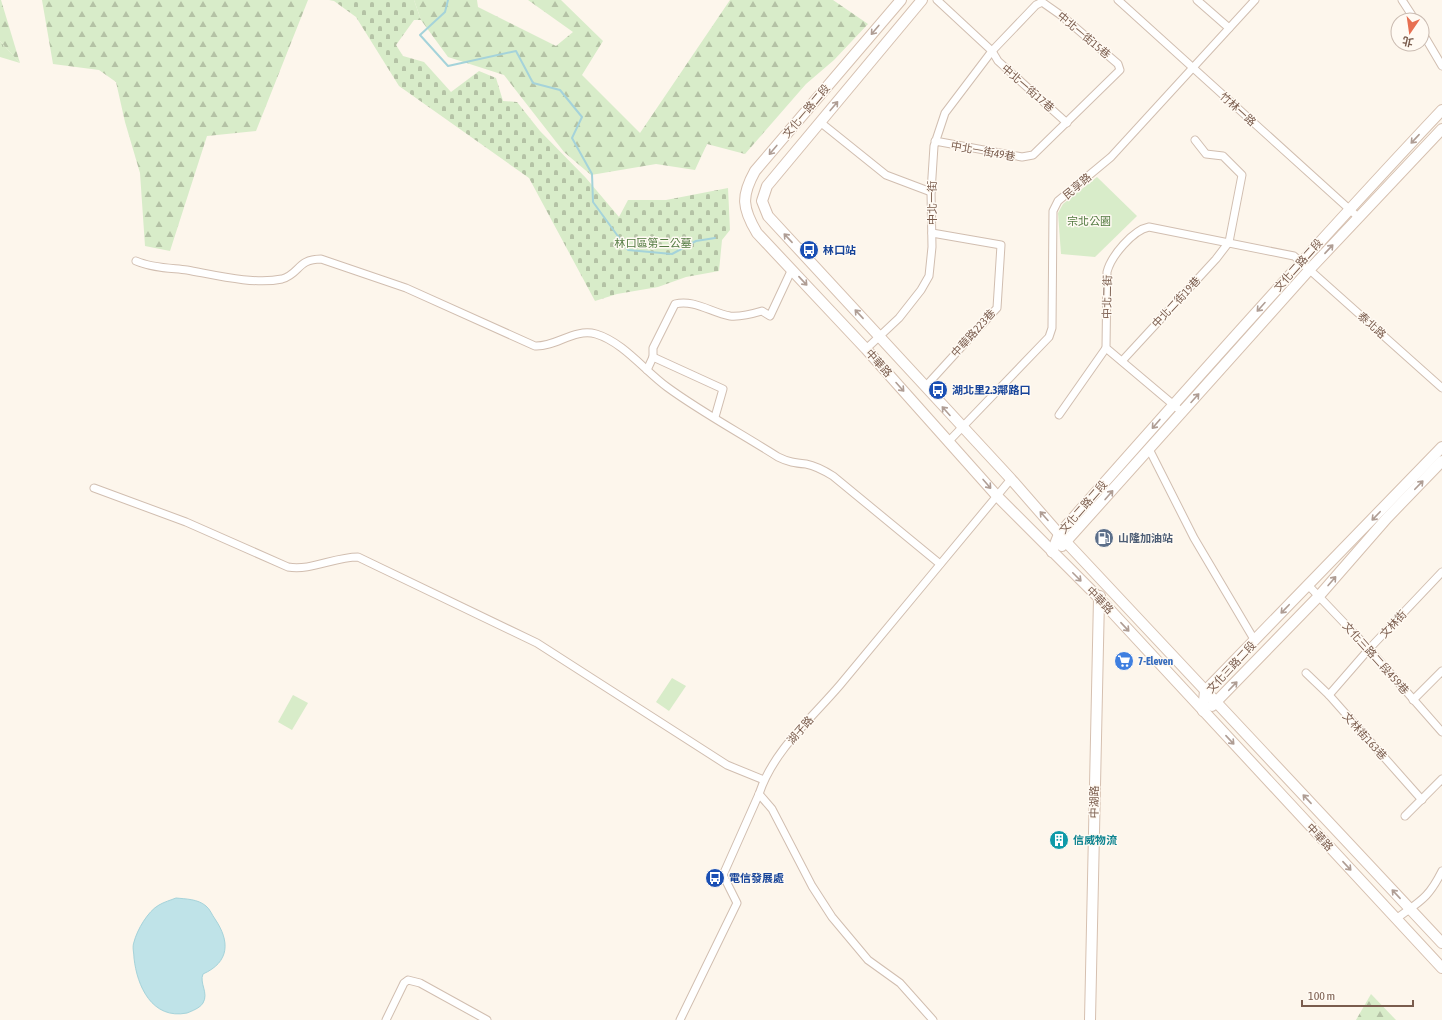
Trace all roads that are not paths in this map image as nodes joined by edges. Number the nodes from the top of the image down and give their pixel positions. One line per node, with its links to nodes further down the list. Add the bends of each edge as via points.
1 (901, 0): 25 (street, 文化一路二段, one-way to 25, via 755,171 746,186 744,203)
2 (922, 0): 16 (street, 文化一路二段, one-way to 2)
3 (937, 0): 12 (street)
4 (1118, 0): 14 (street, 竹林一路)
5 (1197, 0): 10 (street)
6 (1255, 0): 10 (street, 民享路)
7 (1402, 0): 9 (street)
8 (1042, 2): 12 (street, 中北一街, via 1036,5); 17 (street, 中北一街15巷, via 1118,64 1120,70)
9 (1410, 12)
10 (1229, 28): 14 (street, 民享路)
11 (1430, 46): 13 (street)
12 (992, 51): 17 (street, 中北一街17巷, via 998,61); 20 (street, 中北一街, via 945,113)
13 (1442, 66)
14 (1193, 68): 22 (street, 竹林一路); 44 (street, 民享路, via 1111,157 1058,201 1053,211 1052,328 1049,337)
15 (1442, 110): 22 (street, 文化二路二段, one-way to 22)
16 (820, 122): 21 (street, via 886,175); 23 (street, 文化一路二段, via 766,186 762,200)
17 (1067, 122): 20 (street, 中北一街49巷, via 1033,155 1022,157)
18 (1442, 129): 24 (street, 文化二路二段)
19 (1195, 140): 27 (street, via 1206,154 1223,156 1242,175)
20 (935, 141): 21 (street, 中北一街)
21 (930, 192): 26 (street, 中北一街)
22 (1349, 209): 24 (street, 竹林一路); 29 (street, 文化二路二段)
23 (768, 216): 32 (street, 中華路, one-way to 23)
24 (1358, 217): 31 (street, 文化二路二段, one-way to 24)
25 (757, 233): 30 (street, 中華路)
26 (932, 233): 32 (street, 中北一街, via 929,276 907,308); 38 (street, 中華路223巷, via 1001,245 997,308)
27 (1229, 242): 29 (street, 中北二街, via 1294,256); 33 (street, 中北二街, via 1149,227 1137,232 1113,258 1107,272); 36 (street, 中北二街19巷)
28 (136, 261): 37 (street, via 248,280 271,281 290,276 302,263 310,259 320,259 406,288 535,346 546,346 580,333 596,334 638,360)
29 (1302, 261): 31 (street, 泰北路); 40 (street, 文化二路二段, one-way to 40)
30 (792, 269): 34 (street, 中華路, one-way to 34); 35 (street, via 770,316 762,311 731,316 684,302 675,304 653,348)
31 (1310, 269): 39 (street, 泰北路); 41 (street, 文化二路二段, one-way to 31)
32 (880, 336): 34 (street, 中北一街); 38 (street, 中華路)
33 (1106, 348): 36 (street); 42 (street)
34 (866, 349): 45 (street, 中華路, one-way to 45)
35 (653, 357): 37 (street); 43 (street, via 723,389)
36 (1122, 361): 40 (street)
37 (647, 370): 43 (street, via 668,387)
38 (925, 387): 44 (street, 中華路, one-way to 38)
39 (1442, 388)
40 (1173, 404): 41 (street); 52 (street, 文化二路二段, one-way to 52)
41 (1182, 412): 47 (street, 文化二路二段)
42 (1059, 415)
43 (716, 417): 55 (street, via 789,462 819,468 833,476)
44 (963, 429): 45 (street, 民享路); 49 (street, 中華路)
45 (949, 442): 51 (street, 中華路, one-way to 51)
46 (1442, 447): 57 (street, 文化三路二段, one-way to 57)
47 (1149, 449): 53 (street, 文化二路二段, one-way to 47); 61 (street, via 1194,538)
48 (1442, 461): 59 (street, 文化三路二段, one-way to 48, via 1387,518)
49 (1010, 479): 51 (street, 湖子路); 52 (street, 中華路, one-way to 49)
50 (94, 488): 72 (street, via 186,522 288,567 298,568 346,557 358,557 537,642 727,766)
51 (997, 496): 54 (street, 中華路); 55 (street, 湖子路)
52 (1060, 534): 53 (street, 中華路); 54 (street, 文化二路二段)
53 (1067, 543): 54 (street, 文化二路二段); 58 (street, 中華路)
54 (1052, 552): 60 (street, 中華路, one-way to 60)
55 (940, 564): 72 (street, 湖子路, via 789,742)
56 (1442, 572): 62 (street, 文林街)
57 (1308, 585): 59 (street, 文化三路二段459巷); 61 (street, 文化三路二段, one-way to 61)
58 (1108, 586): 60 (street); 65 (street, 中華路)
59 (1319, 596): 62 (street, 文化三路二段459巷); 68 (street, 文化三路二段, one-way to 59)
60 (1099, 598): 69 (street, 中華路, one-way to 69); 85 (street, 中湖路)
61 (1255, 640): 65 (street, 文化三路二段)
62 (1369, 649): 66 (street, 文林街); 67 (street, 文化三路二段459巷)
63 (1442, 671): 67 (street)
64 (1306, 673): 66 (street, 文林街163巷)
65 (1205, 691): 68 (street, 中華路); 69 (street, 文化三路二段)
66 (1329, 695): 74 (street, 文林街163巷)
67 (1413, 700): 70 (street, 文化三路二段459巷)
68 (1217, 702): 69 (street, 文化三路二段); 77 (street, 中華路, one-way to 68)
69 (1203, 711): 78 (street, 中華路, one-way to 78)
70 (1442, 732)
71 (1442, 779): 74 (street)
72 (764, 780): 73 (street, 湖子路)
73 (759, 794): 83 (street, 湖子路, via 723,875 736,903); 84 (street, via 780,822 812,886 832,917 868,960 900,983)
74 (1422, 800): 75 (street)
75 (1405, 816)
76 (1442, 871): 77 (street, via 1429,894)
77 (1410, 909): 78 (street); 79 (street, 中華路)
78 (1396, 919): 80 (street, 中華路)
79 (1442, 943)
80 (1442, 968)
81 (386, 1020): 82 (street, via 404,983 408,980 420,983)
82 (486, 1020)
83 (680, 1020)
84 (933, 1020)
85 (1090, 1020)

